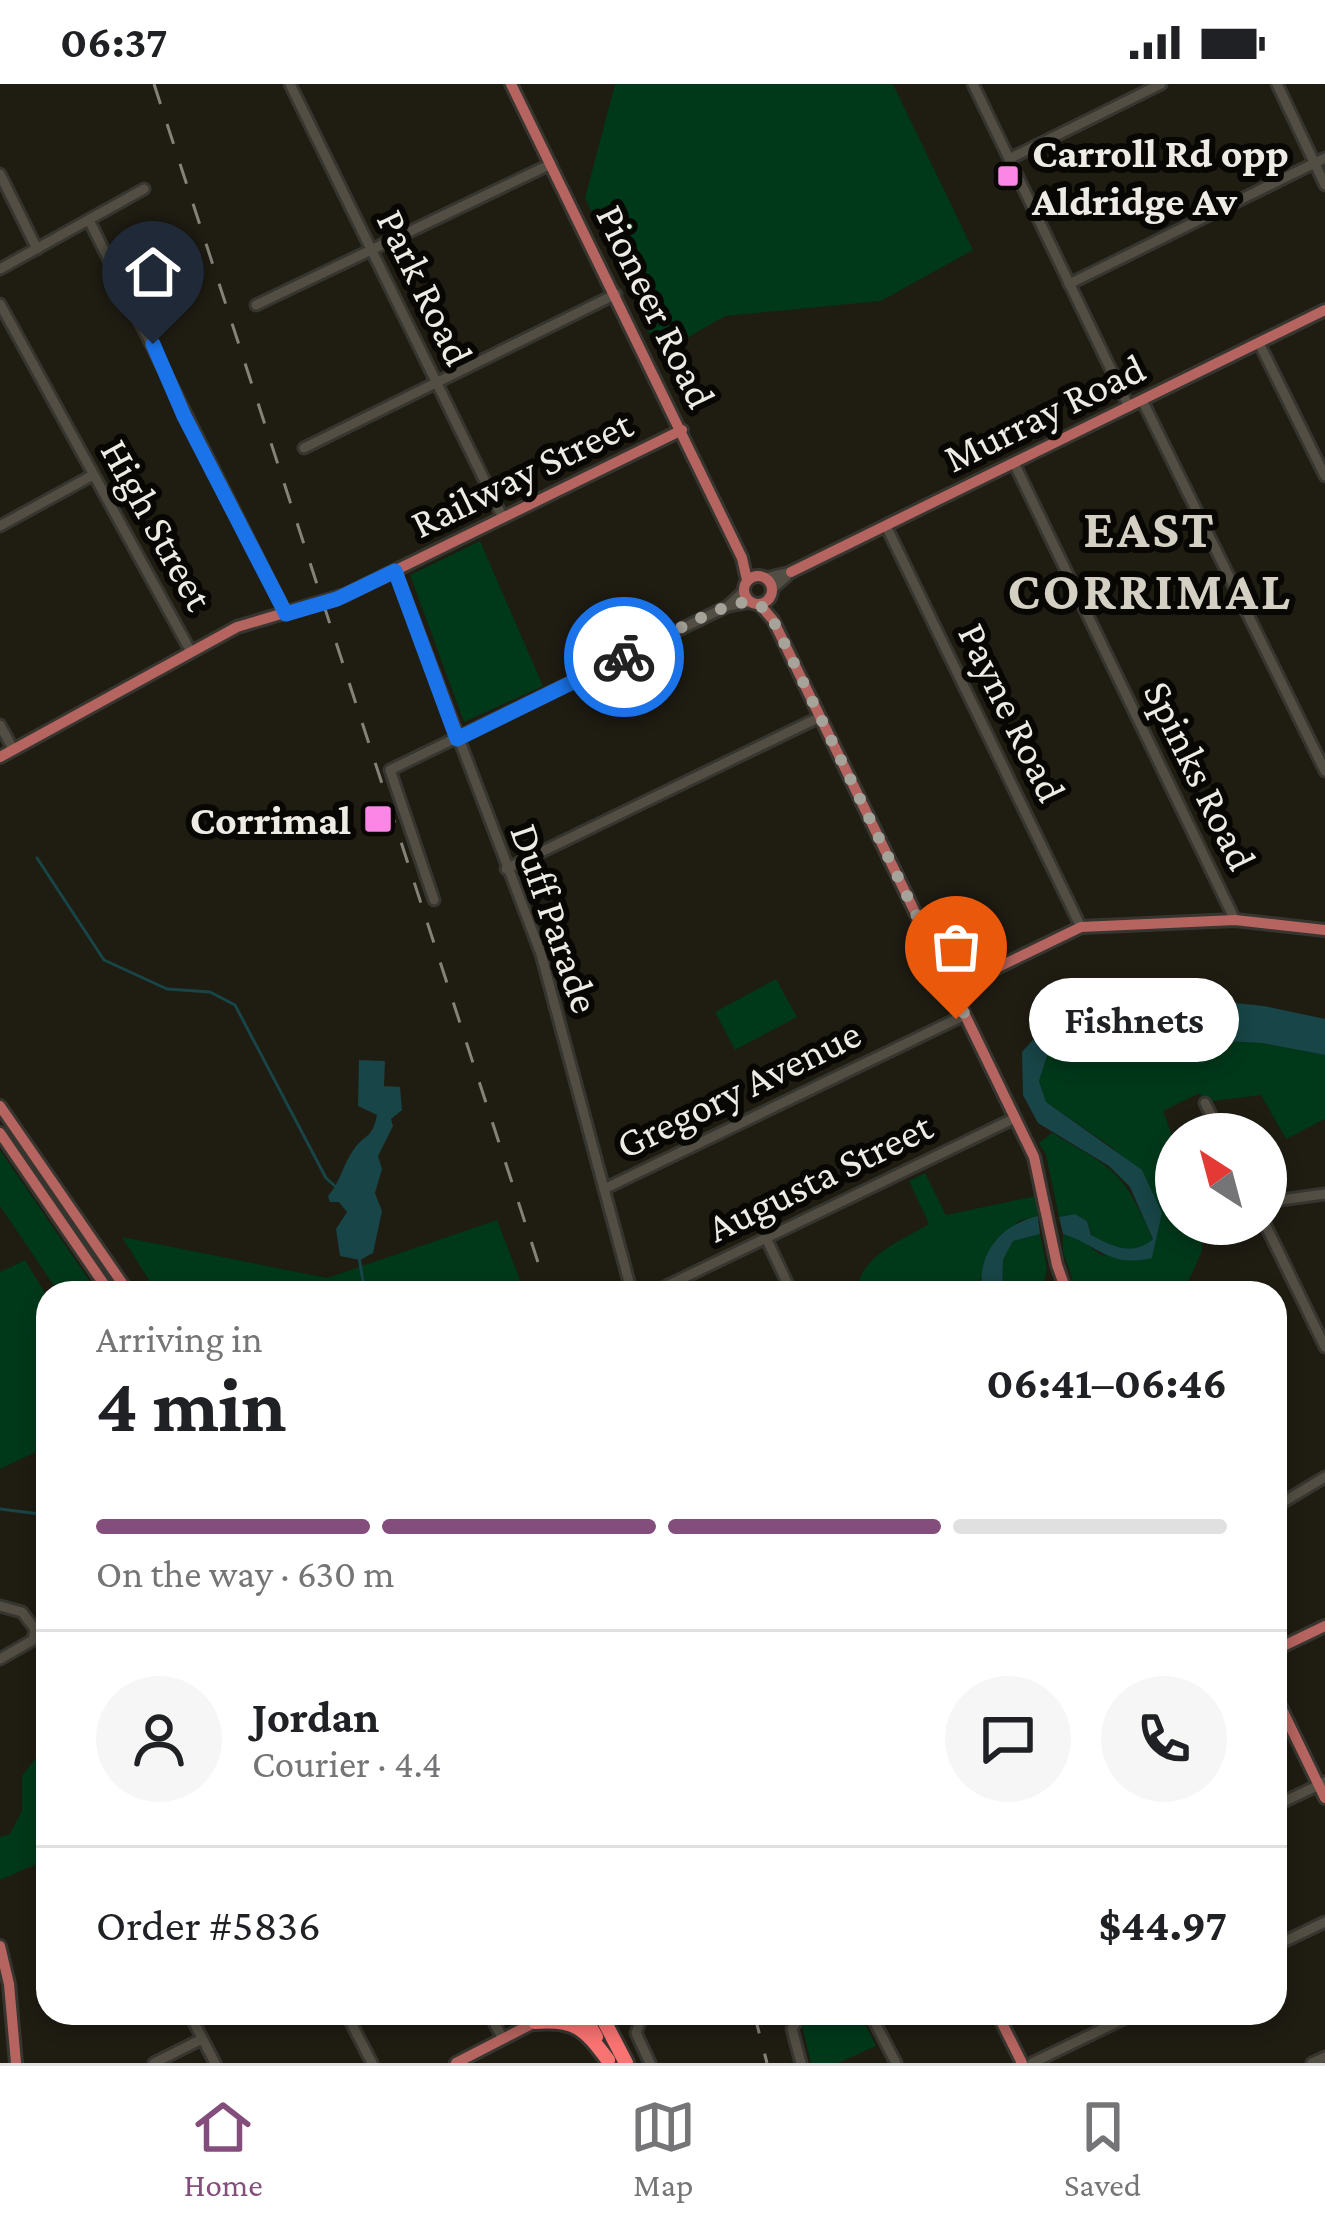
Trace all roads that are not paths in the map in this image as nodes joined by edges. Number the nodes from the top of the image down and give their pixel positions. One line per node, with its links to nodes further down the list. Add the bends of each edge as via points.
1 (290, 84): 14 (street, Park Road)
2 (511, 84): 8 (main road, Pioneer Road)
3 (974, 84): 6 (street)
4 (1160, 84): 6 (street)
5 (1276, 84): 7 (street)
6 (1009, 159): 16 (street)
7 (1320, 161): 10 (street); 16 (street)
8 (551, 164): 14 (street); 17 (main road, Pioneer Road)
9 (0, 174): 13 (street)
10 (1325, 185)
11 (144, 189): 12 (street)
12 (89, 220): 13 (street); 36 (street)
13 (38, 248): 15 (street)
14 (371, 250): 19 (street); 22 (street, Park Road)
15 (0, 269)
16 (1069, 284): 24 (street)
17 (616, 294): 22 (street); 25 (main road, Pioneer Road)
18 (0, 304): 28 (street, High Street)
19 (256, 305)
20 (1325, 310): 21 (main road, Murray Road)
21 (1259, 343): 23 (main road, Murray Road); 29 (street)
22 (436, 383): 26 (street); 30 (street, Park Road)
23 (1142, 400): 24 (main road, Murray Road); 43 (street)
24 (1129, 407): 27 (main road, Murray Road)
25 (682, 430): 30 (main road, Railway Street); 35 (main road, Pioneer Road)
26 (304, 448)
27 (1014, 464): 32 (main road, Murray Road); 46 (street, Spinks Road)
28 (93, 475): 31 (street); 37 (street, High Street)
29 (1325, 476)
30 (503, 518): 33 (main road, Railway Street)
31 (0, 526)
32 (886, 526): 34 (main road, Murray Road); 47 (street, Payne Road)
33 (395, 571): 36 (main road, Railway Street); 40 (street, Duff Parade)
34 (791, 572): 35 (street, Murray Road)
35 (758, 590): 38 (main road, Pioneer Road); 40 (street, Murray Road)
36 (286, 614): 37 (main road, Railway Street)
37 (190, 650): 41 (main road, Railway Street)
38 (820, 717): 44 (street); 49 (main road, Pioneer Road)
39 (0, 724): 41 (street)
40 (457, 739): 44 (street, Duff Parade); 45 (street, Murray Road, via 390,770)
41 (13, 749): 42 (main road, Railway Street)
42 (0, 757)
43 (1325, 770)
44 (506, 869): 56 (street, Duff Parade, via 541,954)
45 (434, 900)
46 (1235, 920): 47 (main road); 48 (main road)
47 (1081, 927): 49 (main road)
48 (1325, 929)
49 (952, 989): 50 (main road, Pioneer Road)
50 (965, 1015): 54 (main road, Pioneer Road); 56 (street, Gregory Avenue)
51 (1205, 1102): 53 (street)
52 (0, 1106): 62 (main road)
53 (1210, 1113)
54 (1015, 1118): 59 (street, Augusta Street); 66 (main road, Pioneer Road, via 1038,1166)
55 (0, 1133): 61 (main road)
56 (604, 1189): 63 (street, Duff Parade)
57 (1325, 1194): 58 (street)
58 (1287, 1199)
59 (766, 1238): 64 (street, Augusta Street); 65 (street)
60 (1276, 1245): 67 (street)
61 (102, 1281)
62 (121, 1281)
63 (629, 1281)
64 (677, 1281)
65 (786, 1281)
66 (1064, 1281)
67 (1322, 1330): 68 (street)
68 (1325, 1347)
69 (1325, 1477): 70 (street)
70 (1287, 1500)
71 (0, 1606): 74 (street, via 22,1612 35,1629 33,1640)
72 (1325, 1627): 73 (main road)
73 (1287, 1644)
74 (0, 1659)
75 (1287, 1717): 76 (main road)
76 (1322, 1783): 77 (main road); 78 (street)
77 (1325, 1798)
78 (1287, 1800)
79 (1325, 1922): 80 (street)
80 (1287, 1940)
81 (0, 1946): 98 (main road)
82 (195, 2025): 95 (street)
83 (352, 2025): 101 (street)
84 (496, 2025): 94 (street)
85 (529, 2025): 94 (main road)
86 (574, 2025): 97 (highway)
87 (589, 2025): 97 (highway)
88 (606, 2025): 103 (highway)
89 (640, 2025): 104 (street)
90 (795, 2025): 105 (street)
91 (876, 2025): 106 (street)
92 (1003, 2025): 107 (main road)
93 (1111, 2025): 108 (street)
94 (503, 2038): 102 (main road)
95 (202, 2039): 99 (street); 100 (street)
96 (1325, 2056): 109 (street)
97 (608, 2062)
98 (16, 2063)
99 (154, 2063)
100 (215, 2063)
101 (372, 2063)
102 (456, 2063)
103 (626, 2063)
104 (650, 2063)
105 (801, 2063)
106 (896, 2063)
107 (1022, 2063)
108 (1032, 2063)
109 (1312, 2063)

